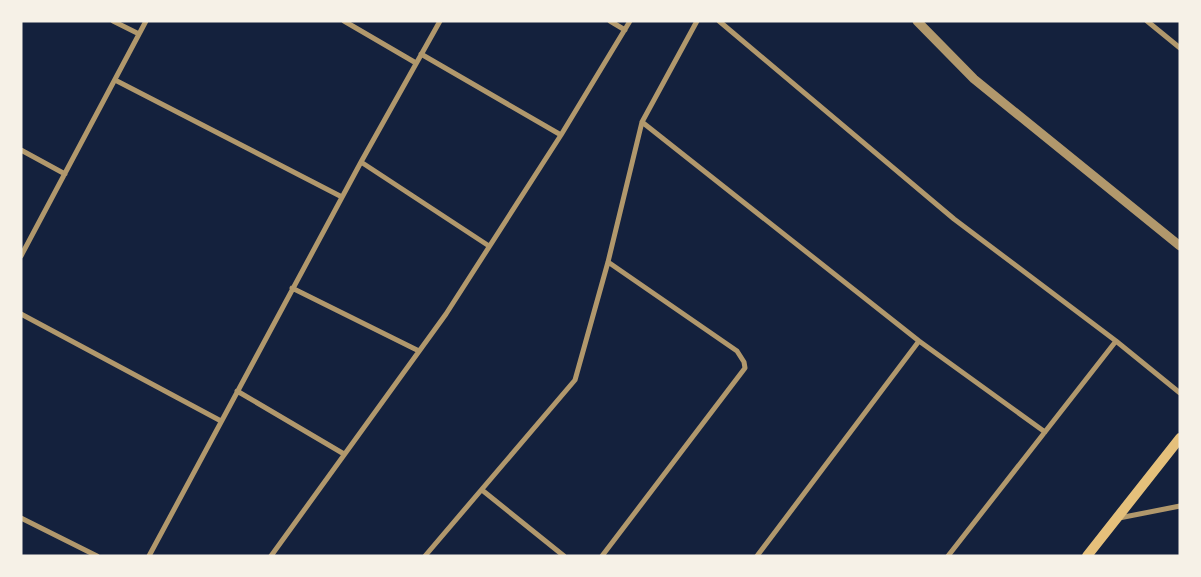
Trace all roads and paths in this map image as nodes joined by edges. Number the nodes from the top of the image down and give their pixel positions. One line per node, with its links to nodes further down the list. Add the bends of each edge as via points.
1 (113, 21): 12 (street)
2 (146, 21): 12 (street)
3 (344, 21): 15 (street)
4 (440, 21): 14 (street)
5 (610, 21): 11 (street)
6 (630, 21): 11 (street)
7 (697, 21): 17 (street)
8 (719, 21): 30 (street, via 954,219)
9 (916, 21): 24 (street, via 974,80)
10 (1147, 21): 13 (street)
11 (625, 30): 18 (street)
12 (139, 34): 16 (street)
13 (1180, 48)
14 (421, 54): 15 (street); 18 (street)
15 (416, 63): 20 (street)
16 (115, 80): 21 (street); 22 (street)
17 (642, 122): 26 (street); 29 (street)
18 (561, 135): 23 (street)
19 (21, 150): 21 (street)
20 (360, 162): 22 (street); 23 (street)
21 (65, 174): 25 (street)
22 (342, 197): 27 (street)
23 (490, 246): 31 (street)
24 (1180, 246)
25 (21, 256)
26 (608, 262): 38 (street, via 575,380); 47 (street, via 737,352 745,368)
27 (292, 288): 31 (street); 32 (street)
28 (21, 314): 34 (street)
29 (919, 340): 35 (street); 48 (street)
30 (1116, 341): 33 (street); 35 (street)
31 (419, 350): 37 (street)
32 (237, 391): 34 (street); 37 (street)
33 (1180, 394)
34 (221, 422): 43 (street)
35 (1045, 432): 49 (street)
36 (1180, 438): 41 (main road)
37 (344, 454): 44 (street)
38 (482, 490): 45 (street); 46 (street)
39 (1180, 506): 41 (street)
40 (21, 518): 42 (street)
41 (1117, 518): 50 (main road)
42 (97, 556)
43 (149, 556)
44 (271, 556)
45 (425, 556)
46 (564, 556)
47 (602, 556)
48 (757, 556)
49 (948, 556)
50 (1087, 556)

